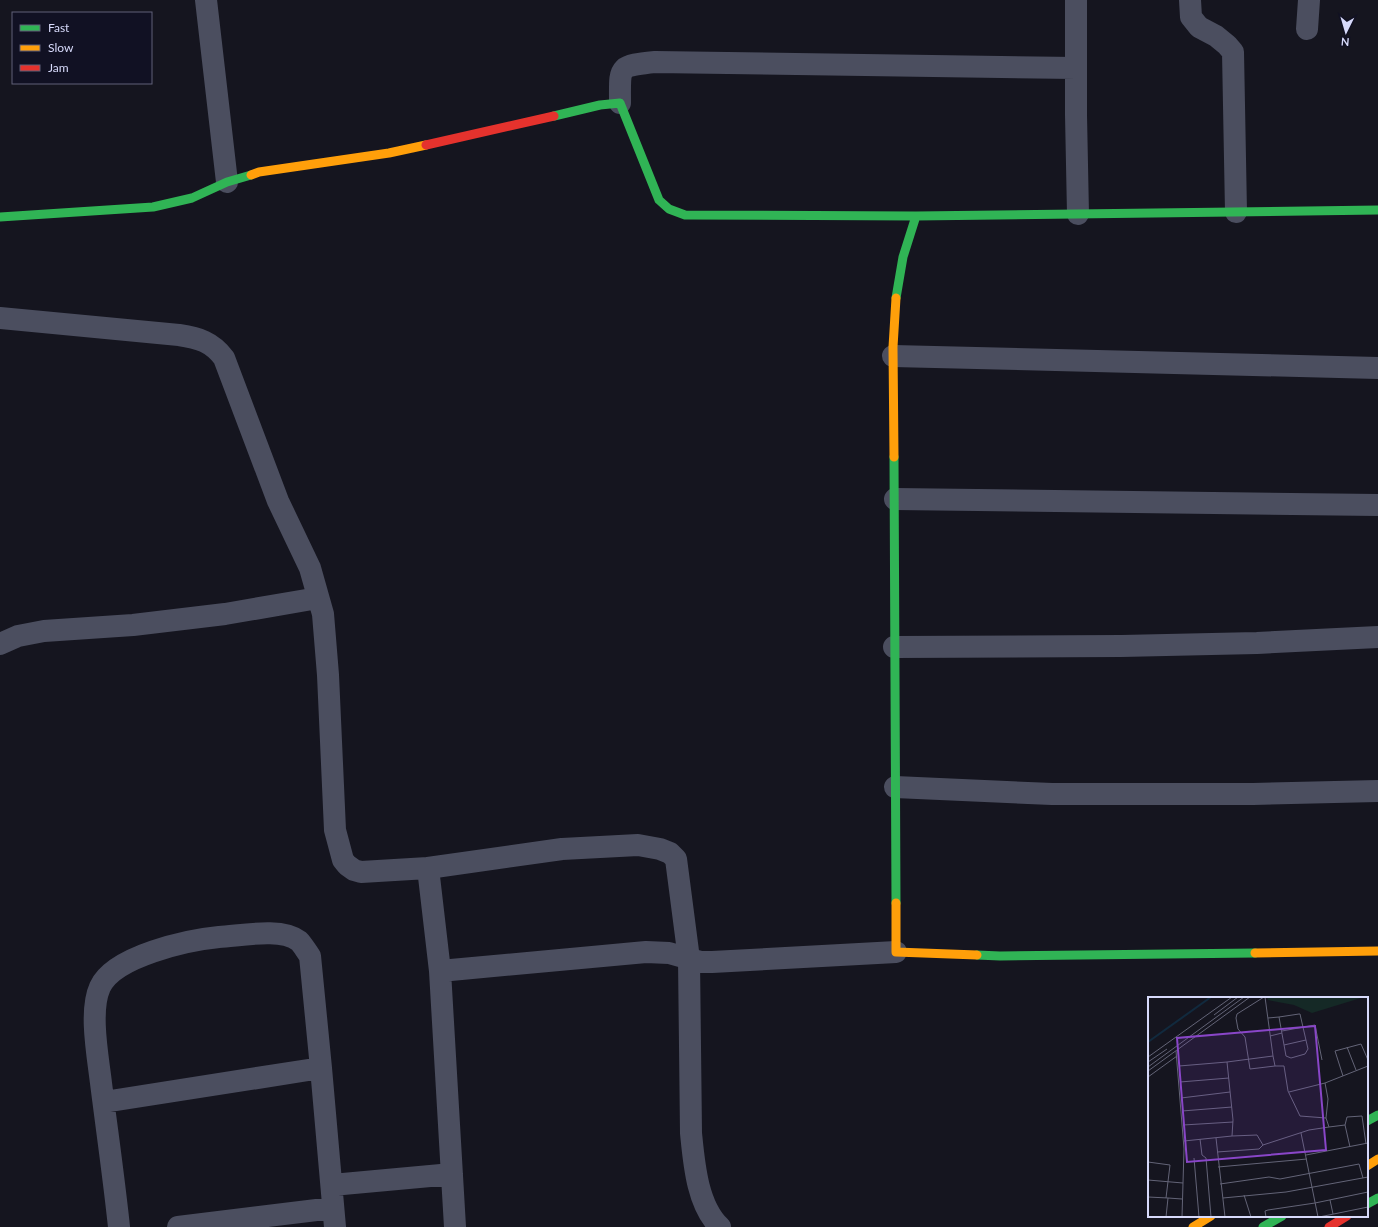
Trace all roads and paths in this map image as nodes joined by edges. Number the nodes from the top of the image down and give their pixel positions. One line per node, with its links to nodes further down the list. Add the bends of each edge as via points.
1 (206, 0): 8 (street)
2 (1076, 0): 6 (street)
3 (1190, 0): 10 (street, via 1191,17 1199,27 1216,36 1233,52)
4 (1309, 0): 5 (street)
5 (1307, 29)
6 (1076, 68): 7 (street, via 640,63 626,67 622,71); 11 (street)
7 (620, 103): 8 (street, via 600,105 389,153 259,172); 12 (street, via 659,200 669,209 685,214)
8 (227, 182): 13 (street, via 192,198 153,207)
9 (1378, 210): 10 (street)
10 (1236, 212): 11 (street)
11 (1078, 214): 12 (street)
12 (916, 216): 15 (street, via 903,257 895,309)
13 (0, 217)
14 (0, 318): 19 (street, via 179,335 198,338 218,350 224,358 278,501 310,568)
15 (893, 356): 16 (street); 17 (street)
16 (1378, 368)
17 (895, 499): 18 (street); 22 (street)
18 (1378, 505)
19 (318, 598): 21 (street, via 225,614 141,624 44,631 18,636); 25 (street, via 323,614 327,668 335,830 343,860 354,870 361,872)
20 (1378, 637): 22 (street, via 1121,646)
21 (0, 644)
22 (894, 647): 23 (street)
23 (895, 787): 24 (street, via 1052,794 1253,794); 27 (street)
24 (1378, 790)
25 (428, 868): 28 (street, via 562,849 638,845 660,849 676,859); 29 (street)
26 (1378, 951): 27 (street, via 1000,956)
27 (896, 952): 28 (street, via 712,962)
28 (689, 959): 29 (street, via 669,953 646,952); 47 (street, via 693,1157 707,1208)
29 (440, 971): 36 (street)
30 (321, 1068): 31 (street); 31 (street, via 310,956 300,942 289,936 266,934 212,938 162,948 128,962 110,974 100,986 95,1004); 37 (street)
31 (104, 1102): 44 (street)
32 (1378, 1114): 33 (street)
33 (1368, 1120)
34 (1378, 1159): 35 (street)
35 (1368, 1165)
36 (452, 1174): 37 (street); 46 (street)
37 (332, 1185): 40 (street)
38 (1378, 1198): 39 (street)
39 (1368, 1203)
40 (334, 1217): 45 (street)
41 (1209, 1217): 48 (street)
42 (1280, 1217): 49 (street)
43 (1346, 1217): 50 (street)
44 (119, 1227)
45 (178, 1227)
46 (455, 1227)
47 (720, 1227)
48 (1193, 1227)
49 (1263, 1227)
50 (1329, 1227)

